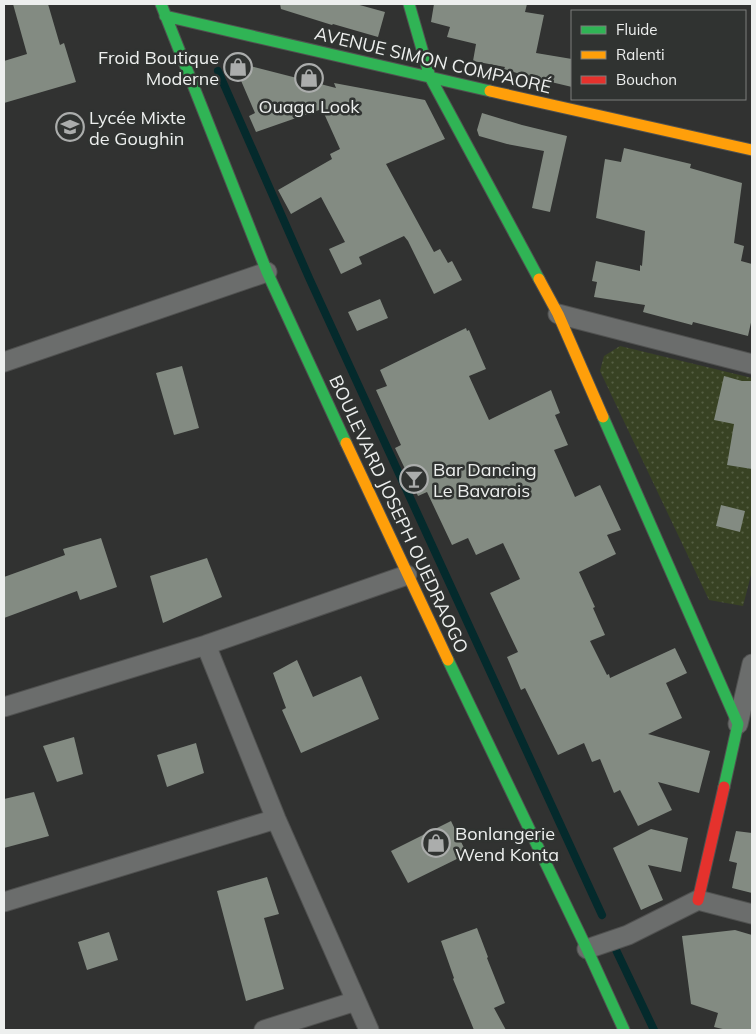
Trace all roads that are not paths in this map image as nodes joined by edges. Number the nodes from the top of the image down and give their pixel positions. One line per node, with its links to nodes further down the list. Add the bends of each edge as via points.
1 (161, 4): 3 (street, BOULEVARD JOSEPH OUEDRAOGO)
2 (409, 4): 4 (street)
3 (165, 16): 4 (street, AVENUE SIMON COMPAORÉ); 6 (street, BOULEVARD JOSEPH OUEDRAOGO)
4 (430, 77): 5 (street, AVENUE SIMON COMPAORÉ); 7 (street)
5 (752, 150)
6 (267, 272): 8 (street); 10 (street, BOULEVARD JOSEPH OUEDRAOGO)
7 (558, 314): 9 (street); 14 (street)
8 (4, 362)
9 (752, 364)
10 (406, 575): 11 (street); 19 (street, BOULEVARD JOSEPH OUEDRAOGO)
11 (206, 645): 13 (street); 15 (street)
12 (752, 664): 14 (street)
13 (4, 708)
14 (738, 724): 16 (street)
15 (276, 819): 17 (street); 20 (street)
16 (698, 900): 18 (street); 19 (street, via 628,935)
17 (4, 902)
18 (752, 914)
19 (587, 949): 23 (street, BOULEVARD JOSEPH OUEDRAOGO)
20 (356, 1001): 21 (street); 22 (street)
21 (264, 1030)
22 (369, 1030)
23 (624, 1030)

